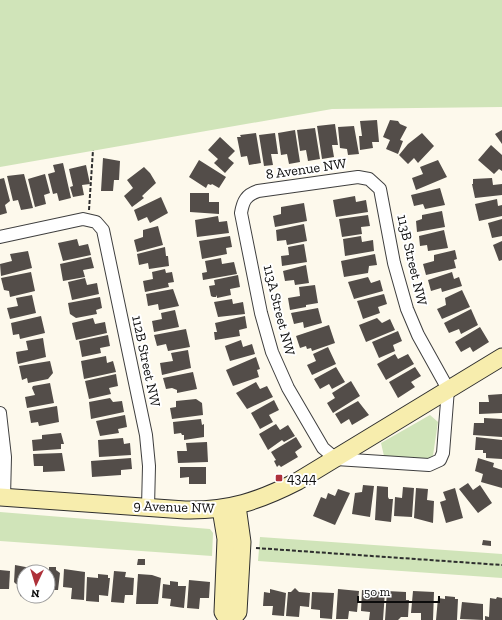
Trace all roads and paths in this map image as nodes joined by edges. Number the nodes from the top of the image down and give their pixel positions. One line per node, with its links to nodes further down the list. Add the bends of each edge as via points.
1 (93, 150): 4 (path)
2 (373, 181): 3 (street, 8 Avenue NW, via 358,177 258,191 248,195); 7 (street, 113B Street NW, via 382,195 394,263 407,310)
3 (245, 200): 9 (street, 113A Street NW, via 241,213 261,313 272,352 288,388 323,448)
4 (93, 222): 5 (street, via 78,219); 11 (street, 112B Street NW, via 104,234 145,430 149,466)
5 (0, 237)
6 (502, 357): 7 (street, 9 Avenue NW)
7 (448, 389): 9 (street, 9 Avenue NW); 9 (street, via 443,453 435,464 422,466)
8 (0, 413): 10 (street, via 5,457)
9 (336, 459): 12 (street, 9 Avenue NW, via 281,489)
10 (2, 497): 11 (street, 9 Avenue NW)
11 (148, 507): 12 (street, 9 Avenue NW, via 198,510)
12 (229, 507): 15 (street, via 223,612); 16 (street, via 240,520 242,542 238,612)
13 (254, 548): 14 (path)
14 (502, 565)
15 (228, 620)
16 (231, 620)

